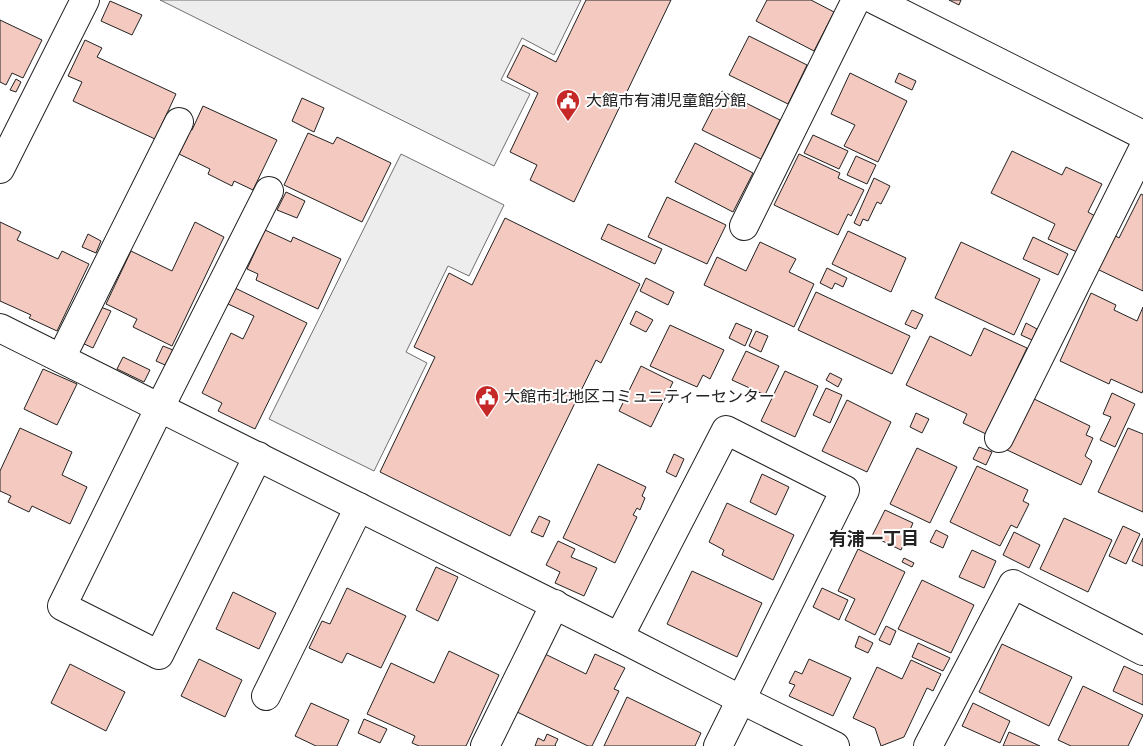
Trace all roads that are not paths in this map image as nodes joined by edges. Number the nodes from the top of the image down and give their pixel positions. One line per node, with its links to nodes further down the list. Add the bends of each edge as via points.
1 (86, 0): 7 (street)
2 (856, 0): 9 (street)
3 (875, 0): 5 (street)
4 (179, 122): 11 (street)
5 (1143, 135)
6 (1143, 149): 13 (street)
7 (0, 169)
8 (270, 191): 12 (street)
9 (744, 226)
10 (0, 328): 11 (street)
11 (61, 358): 12 (street)
12 (160, 407): 14 (street); 14 (street, via 62,606 71,611 160,655)
13 (998, 438)
14 (258, 456): 15 (street)
15 (359, 507): 16 (street); 19 (street)
16 (555, 604): 17 (street); 21 (street)
17 (619, 637): 20 (street); 20 (street, via 726,430 845,490)
18 (1143, 651): 24 (street, via 1013,584)
19 (266, 696)
20 (742, 700): 22 (street); 23 (street)
21 (485, 746)
22 (718, 746)
23 (835, 746)
24 (928, 746)

